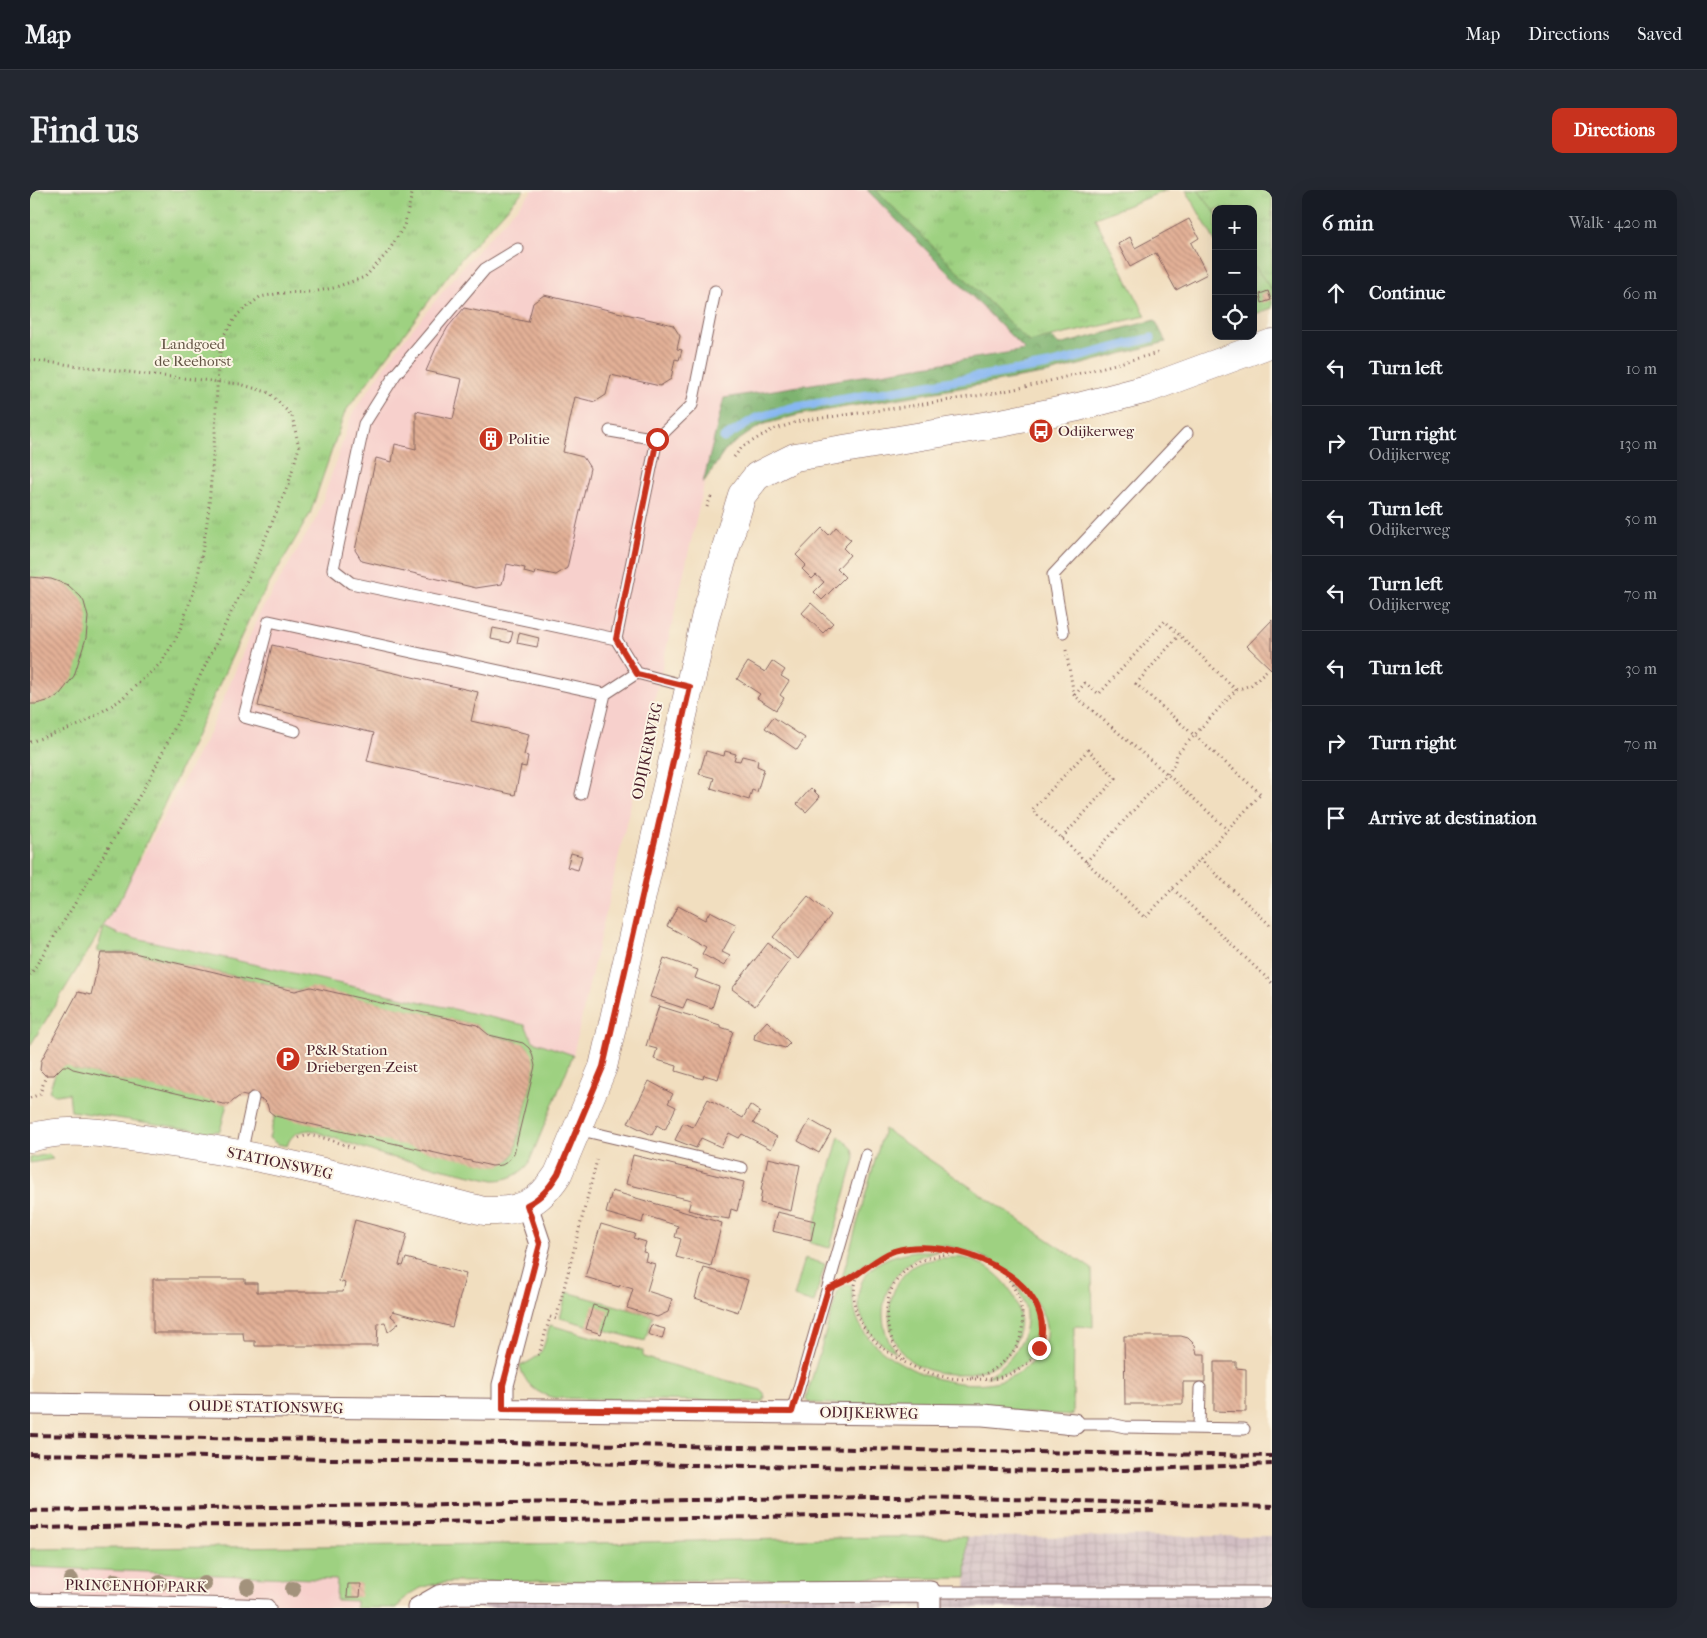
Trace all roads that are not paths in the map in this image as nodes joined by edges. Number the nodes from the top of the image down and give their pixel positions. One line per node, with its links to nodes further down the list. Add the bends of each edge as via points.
1 (518, 249): 8 (lane, via 485,269 395,375 364,424 332,569 351,583)
2 (715, 291): 6 (lane, via 692,405)
3 (1272, 343): 10 (street, ODIJKERWEG, via 1147,388 1078,407 795,457 757,476 742,495 706,614)
4 (610, 430): 6 (lane)
5 (1187, 433): 7 (lane, via 1054,575)
6 (657, 439): 8 (lane)
7 (1064, 632)
8 (616, 639): 9 (lane)
9 (637, 674): 10 (lane); 11 (lane)
10 (690, 687): 15 (street, ODIJKERWEG, via 603,1067)
11 (605, 694): 12 (lane, via 269,621 244,718); 13 (lane)
12 (296, 731)
13 (581, 794)
14 (253, 1098): 17 (lane)
15 (577, 1128): 19 (lane); 20 (street, ODIJKERWEG, via 549,1188)
16 (30, 1138): 17 (street, STATIONSWEG, via 63,1132 88,1132)
17 (241, 1154): 20 (street, STATIONSWEG, via 484,1211 512,1210)
18 (866, 1155): 24 (lane)
19 (742, 1168)
20 (527, 1205): 23 (street, via 540,1244 508,1362 503,1385)
21 (1200, 1388): 26 (lane)
22 (30, 1404): 23 (street, OUDE STATIONSWEG)
23 (503, 1409): 24 (street, ODIJKERWEG)
24 (792, 1412): 25 (street, ODIJKERWEG, via 983,1415)
25 (1074, 1424): 26 (lane)
26 (1199, 1428): 27 (lane)
27 (1244, 1428)
28 (1272, 1592): 31 (lane)
29 (30, 1599): 33 (lane, PRINCENHOF PARK)
30 (850, 1600): 31 (street); 32 (street, via 454,1593 439,1596)
31 (930, 1600)
32 (423, 1605)
33 (239, 1606): 34 (lane, PRINCENHOF PARK, via 268,1605)
34 (270, 1608)

